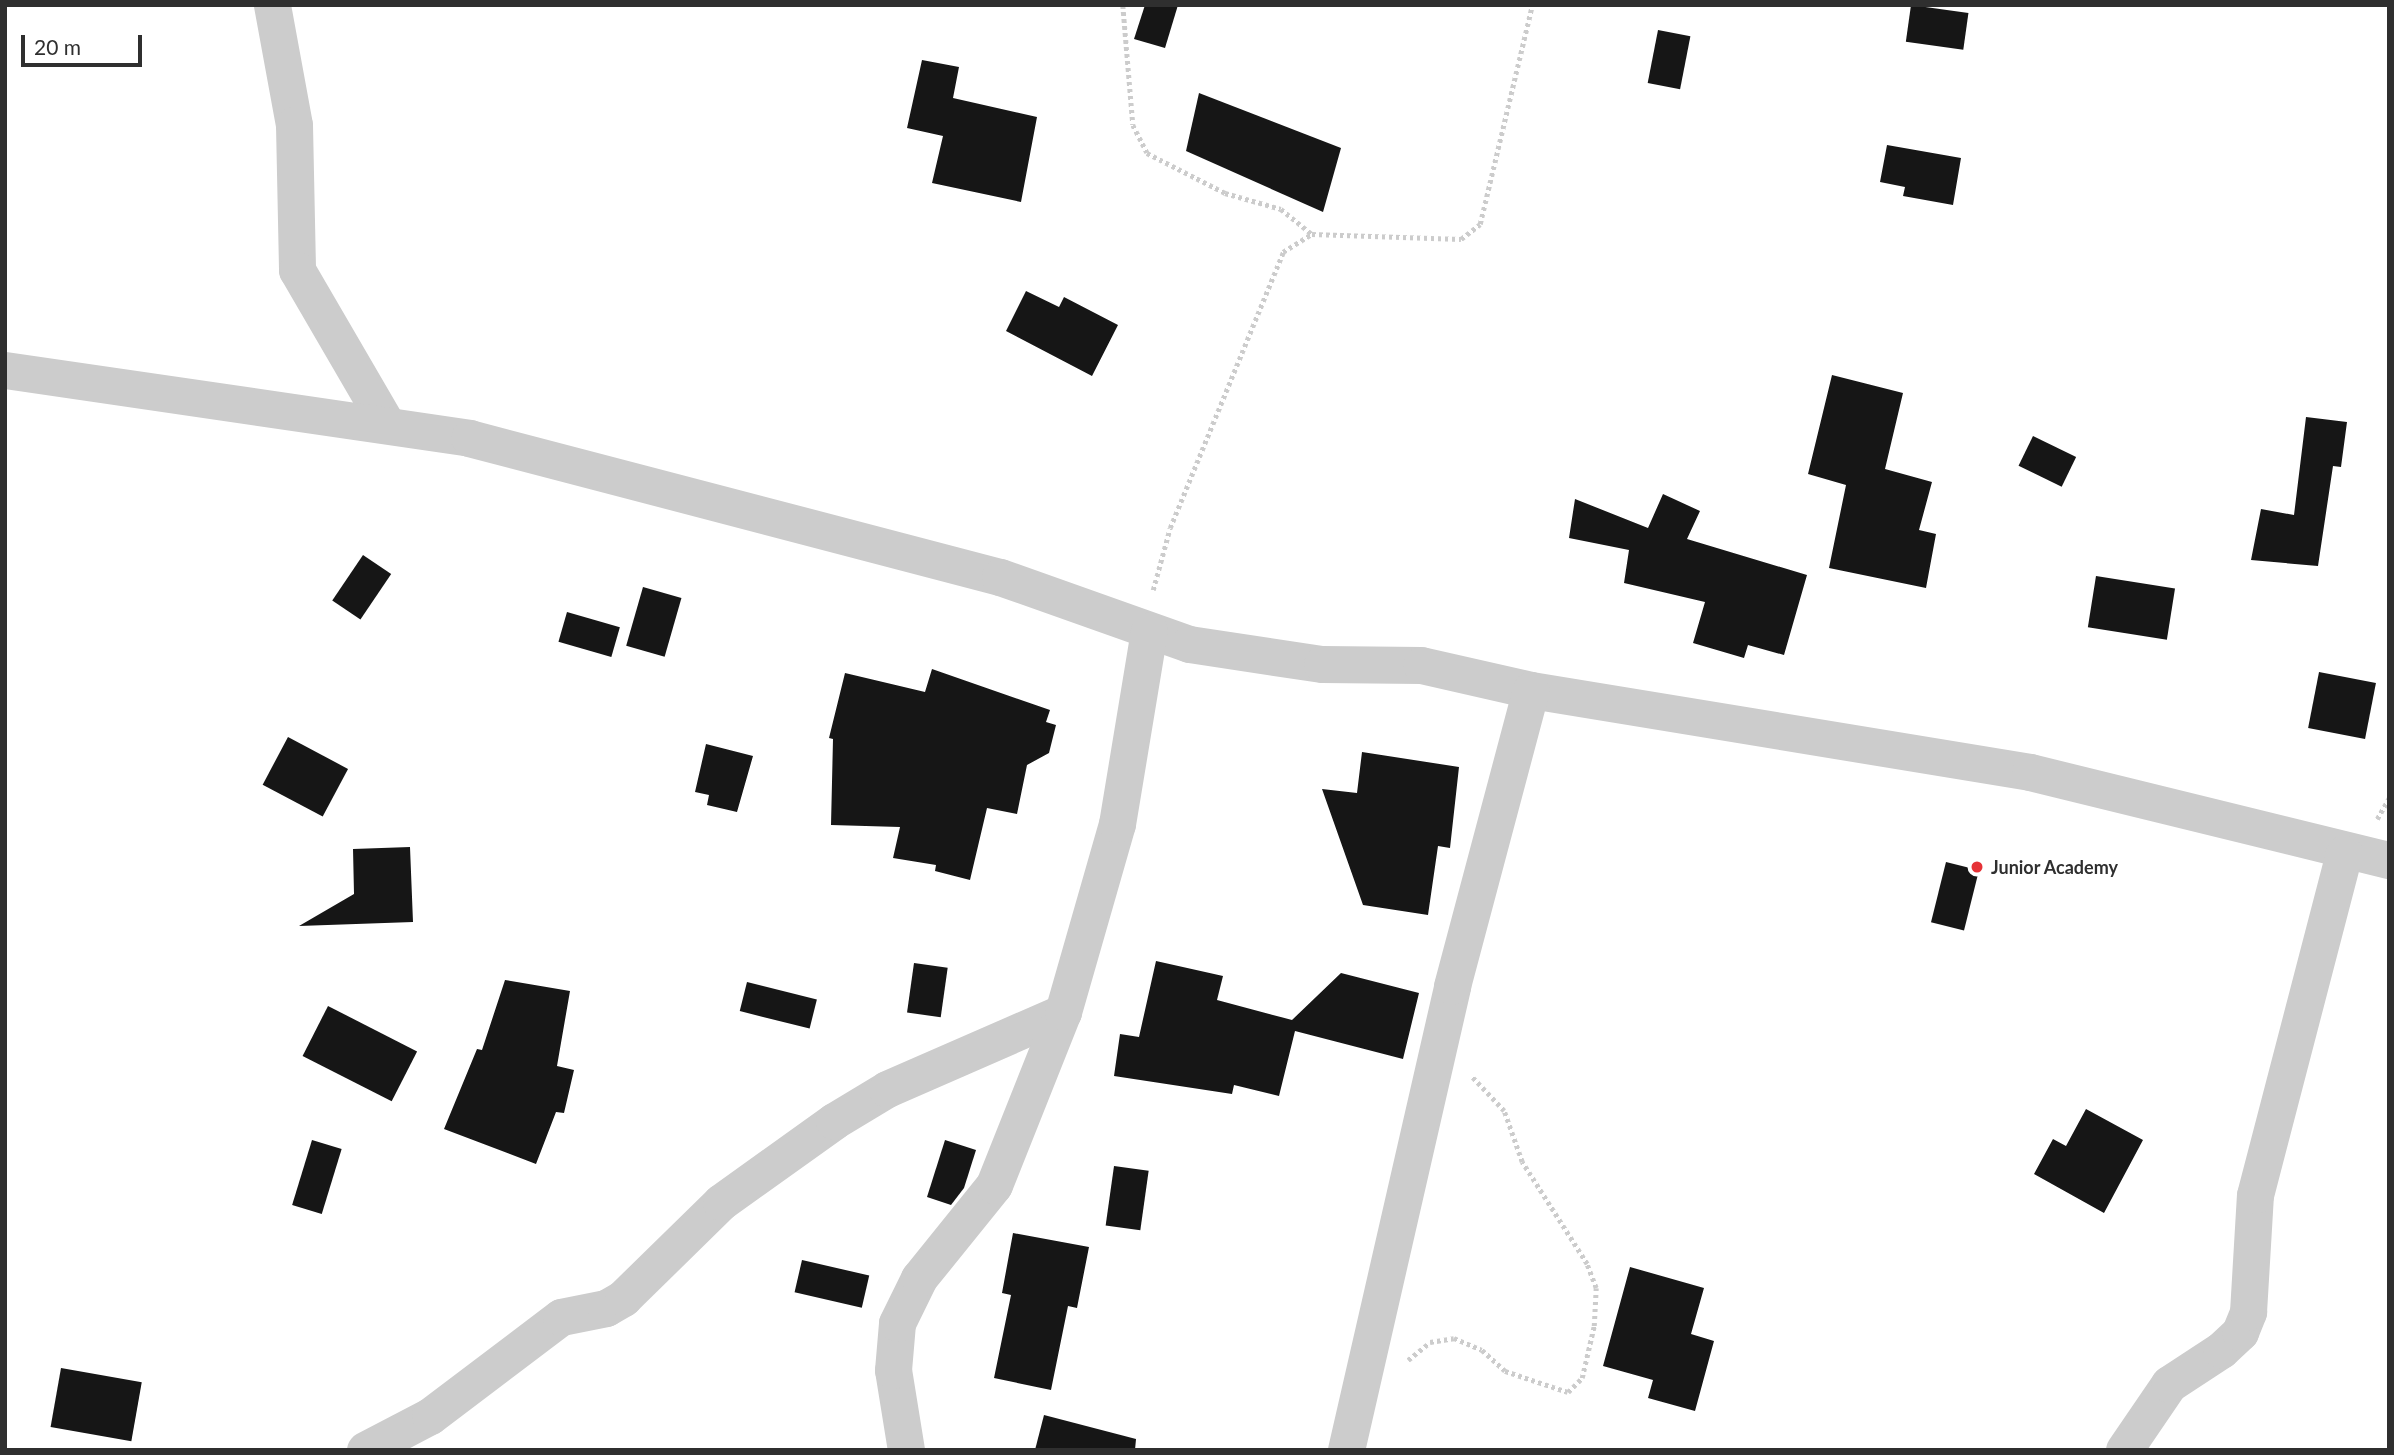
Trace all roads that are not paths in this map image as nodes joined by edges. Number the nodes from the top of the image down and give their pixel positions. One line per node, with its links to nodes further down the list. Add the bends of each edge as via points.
1 (272, 5): 3 (street, via 294,125 297,270)
2 (5, 370): 3 (street)
3 (386, 424): 4 (street, via 535,454 686,499 1000,577)
4 (1149, 631): 5 (street, via 1189,644 1322,664 1421,665); 8 (street, via 1114,836)
5 (1531, 690): 6 (street, via 2030,772); 11 (street, via 1452,986)
6 (2344, 853): 7 (street); 12 (street, via 2255,1195 2248,1312 2240,1332 2221,1350 2169,1384)
7 (2389, 860)
8 (1063, 1012): 9 (street, via 887,1089 834,1121 721,1202 623,1298 606,1308 561,1317 430,1416); 10 (street, via 994,1185 919,1279 902,1308 893,1370)
9 (365, 1450)
10 (906, 1450)
11 (1346, 1450)
12 (2124, 1450)

